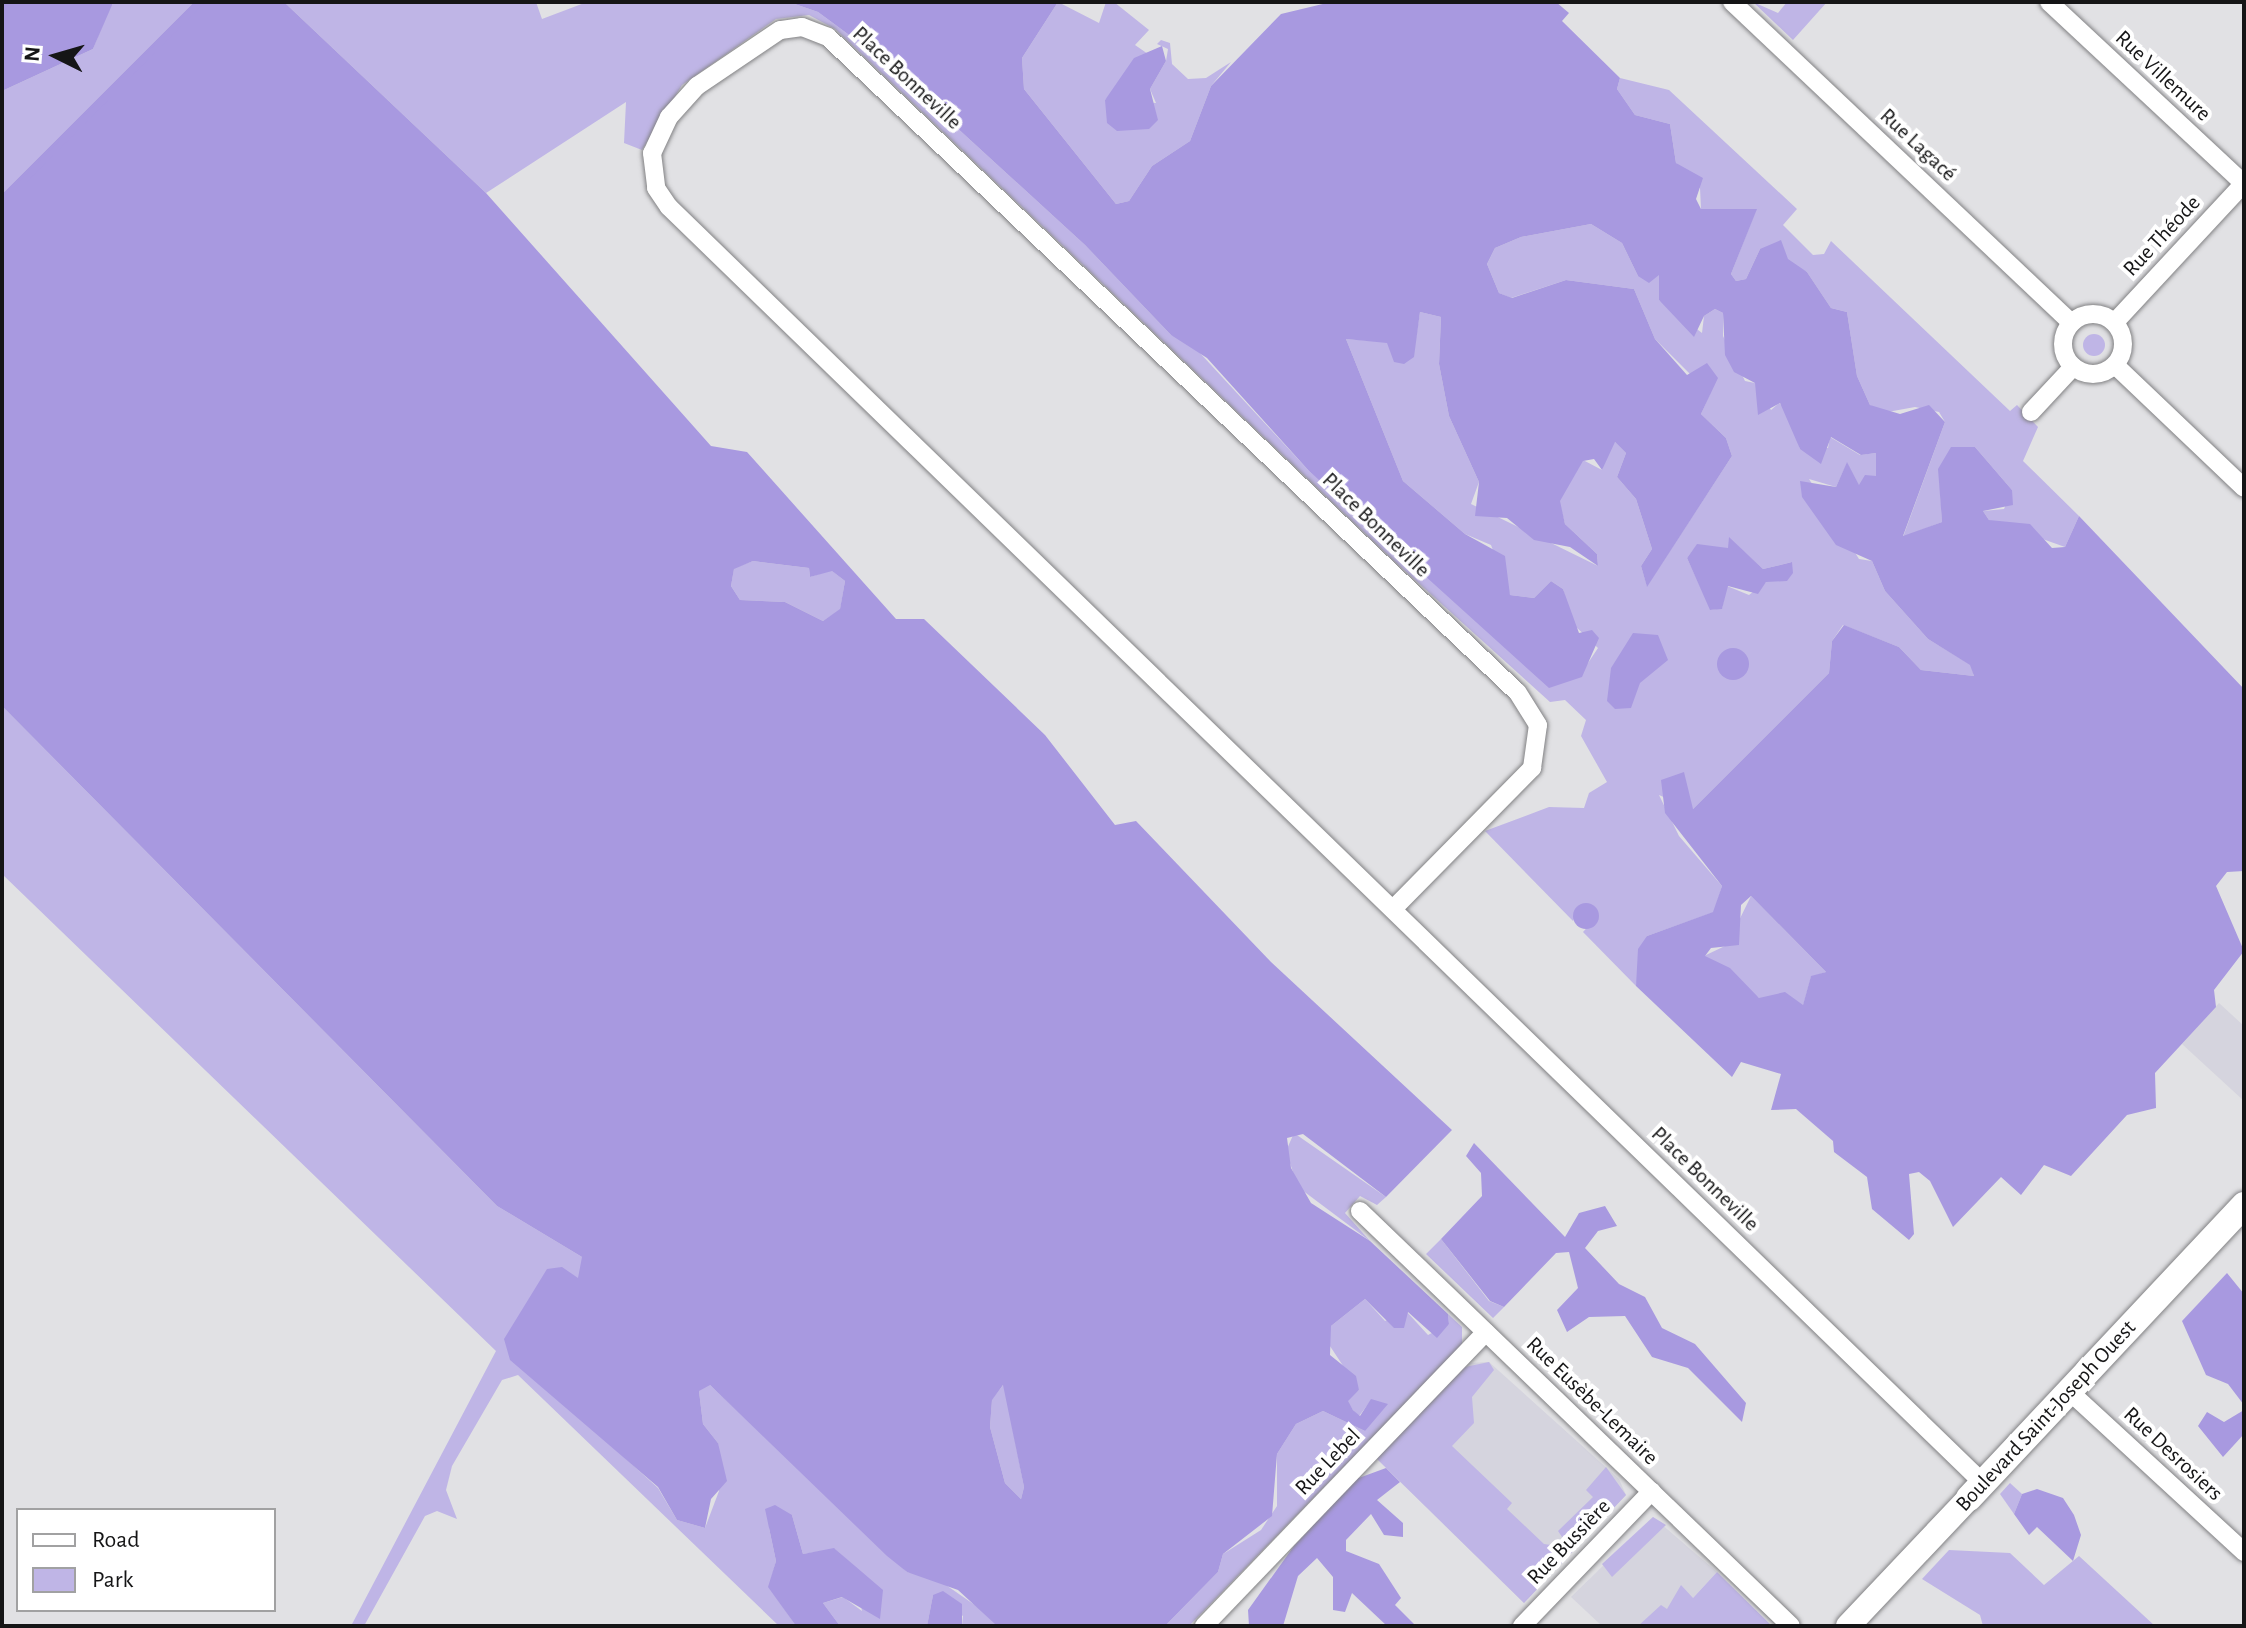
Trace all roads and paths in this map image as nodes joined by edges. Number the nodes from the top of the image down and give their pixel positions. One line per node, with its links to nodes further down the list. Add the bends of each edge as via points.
1 (1732, 2): 5 (street, Rue Lagacé)
2 (2049, 2): 3 (street, Rue Villemure)
3 (2244, 184): 4 (street, Rue Théode)
4 (2115, 322): 5 (street, via 2088,314); 6 (street, via 2123,341)
5 (2071, 323): 7 (street, via 2064,351)
6 (2115, 365): 7 (street, via 2092,375); 9 (street)
7 (2073, 367): 8 (street)
8 (2031, 412)
9 (2244, 488)
10 (1394, 908): 10 (street, Place Bonneville, via 1532,768 1538,725 1517,692 828,37 802,27 780,30 697,86 662,128 652,153 656,188 669,207); 15 (street, Place Bonneville)
11 (2244, 1205): 14 (main road, Boulevard Saint-Joseph Ouest)
12 (1360, 1211): 13 (street, Rue Eusèbe-Lemaire)
13 (1486, 1332): 16 (street, Rue Eusèbe-Lemaire); 18 (street, Rue Lebel)
14 (2069, 1391): 15 (main road, Boulevard Saint-Joseph Ouest); 17 (street, Rue Desrosiers)
15 (1976, 1490): 21 (street, Boulevard Saint-Joseph Ouest)
16 (1652, 1491): 19 (street, Rue Bussière); 20 (street, Rue Eusèbe-Lemaire)
17 (2244, 1552)
18 (1204, 1626)
19 (1522, 1626)
20 (1791, 1626)
21 (1848, 1626)

